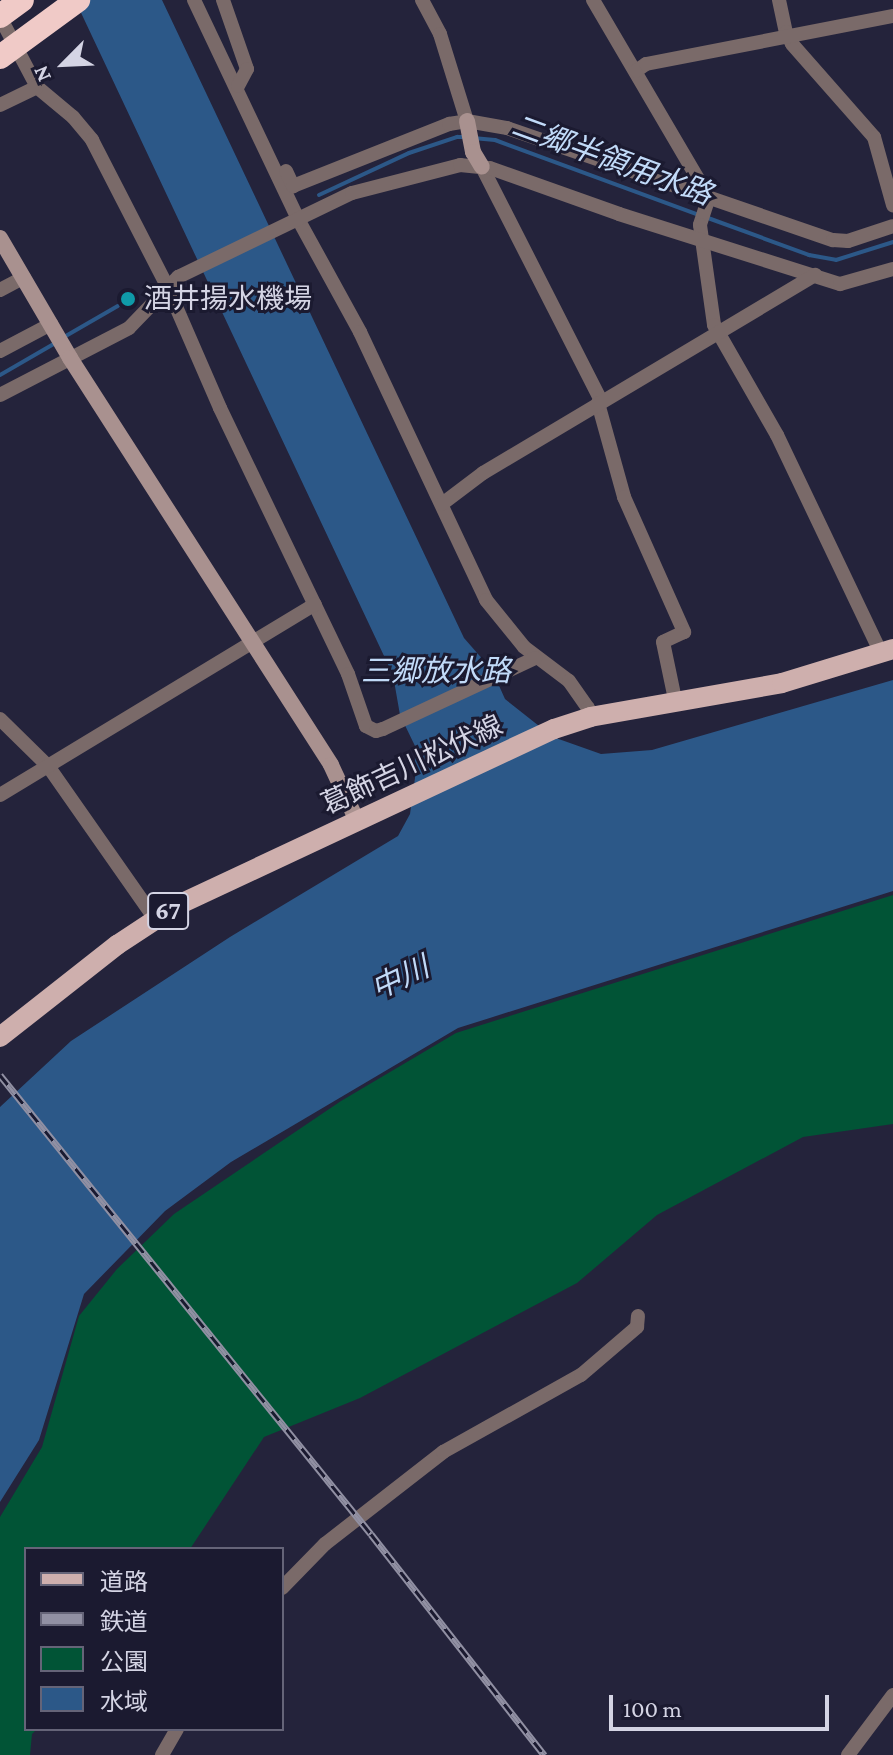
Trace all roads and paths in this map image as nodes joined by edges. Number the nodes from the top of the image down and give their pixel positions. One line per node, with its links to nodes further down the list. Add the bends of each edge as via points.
1 (22, 0): 9 (highway)
2 (51, 0): 12 (highway)
3 (78, 0): 12 (highway)
4 (194, 0): 14 (street)
5 (223, 0): 14 (street, via 247,69)
6 (422, 0): 18 (street, via 440,34)
7 (593, 0): 13 (street)
8 (779, 0): 11 (street)
9 (0, 16): 15 (street)
10 (893, 16): 11 (street)
11 (789, 36): 13 (street, via 646,64); 21 (street, via 874,137)
12 (2, 49)
13 (636, 71): 20 (street)
14 (238, 86): 17 (street)
15 (37, 87): 16 (street); 29 (street, via 86,130)
16 (0, 105)
17 (251, 115): 18 (street, via 265,124 293,186); 22 (street)
18 (467, 121): 19 (street); 20 (street, via 507,128)
19 (482, 167): 22 (street, via 460,165 377,184); 24 (street); 36 (street)
20 (706, 199): 23 (street, via 833,240 848,241); 24 (street)
21 (893, 205)
22 (292, 222): 29 (street); 37 (street, via 360,332)
23 (893, 226)
24 (700, 232): 27 (street); 32 (street)
25 (0, 238): 28 (street)
26 (893, 269): 27 (street, via 840,284)
27 (815, 275): 32 (street)
28 (24, 277): 30 (street); 31 (street)
29 (173, 281): 34 (street, via 133,325); 38 (street, via 220,408)
30 (0, 290)
31 (52, 326): 33 (street); 34 (street)
32 (718, 333): 36 (street); 40 (street, via 777,435)
33 (0, 351)
34 (69, 356): 35 (street); 39 (street)
35 (0, 395)
36 (600, 402): 37 (street); 42 (street, via 624,497 684,632 663,642)
37 (442, 504): 41 (street, via 495,615)
38 (315, 604): 39 (street); 41 (street, via 366,726 376,731)
39 (253, 642): 45 (street); 47 (street, via 331,765)
40 (887, 651): 42 (main road, 葛飾吉川松伏線 / 67, via 782,683)
41 (535, 658): 43 (street, via 569,681)
42 (676, 704): 43 (main road, 葛飾吉川松伏線 / 67)
43 (590, 717): 47 (main road, 葛飾吉川松伏線 / 67)
44 (0, 719): 45 (street)
45 (48, 766): 46 (street); 48 (street)
46 (0, 795)
47 (357, 821): 48 (main road, 葛飾吉川松伏線 / 67)
48 (155, 919): 49 (main road, 葛飾吉川松伏線 / 67)
49 (0, 1037)
50 (638, 1316): 51 (street, via 637,1327 581,1375 443,1452 325,1544)
51 (284, 1586)
52 (893, 1695): 54 (street)
53 (176, 1731): 55 (street)
54 (857, 1752)
55 (162, 1755)

